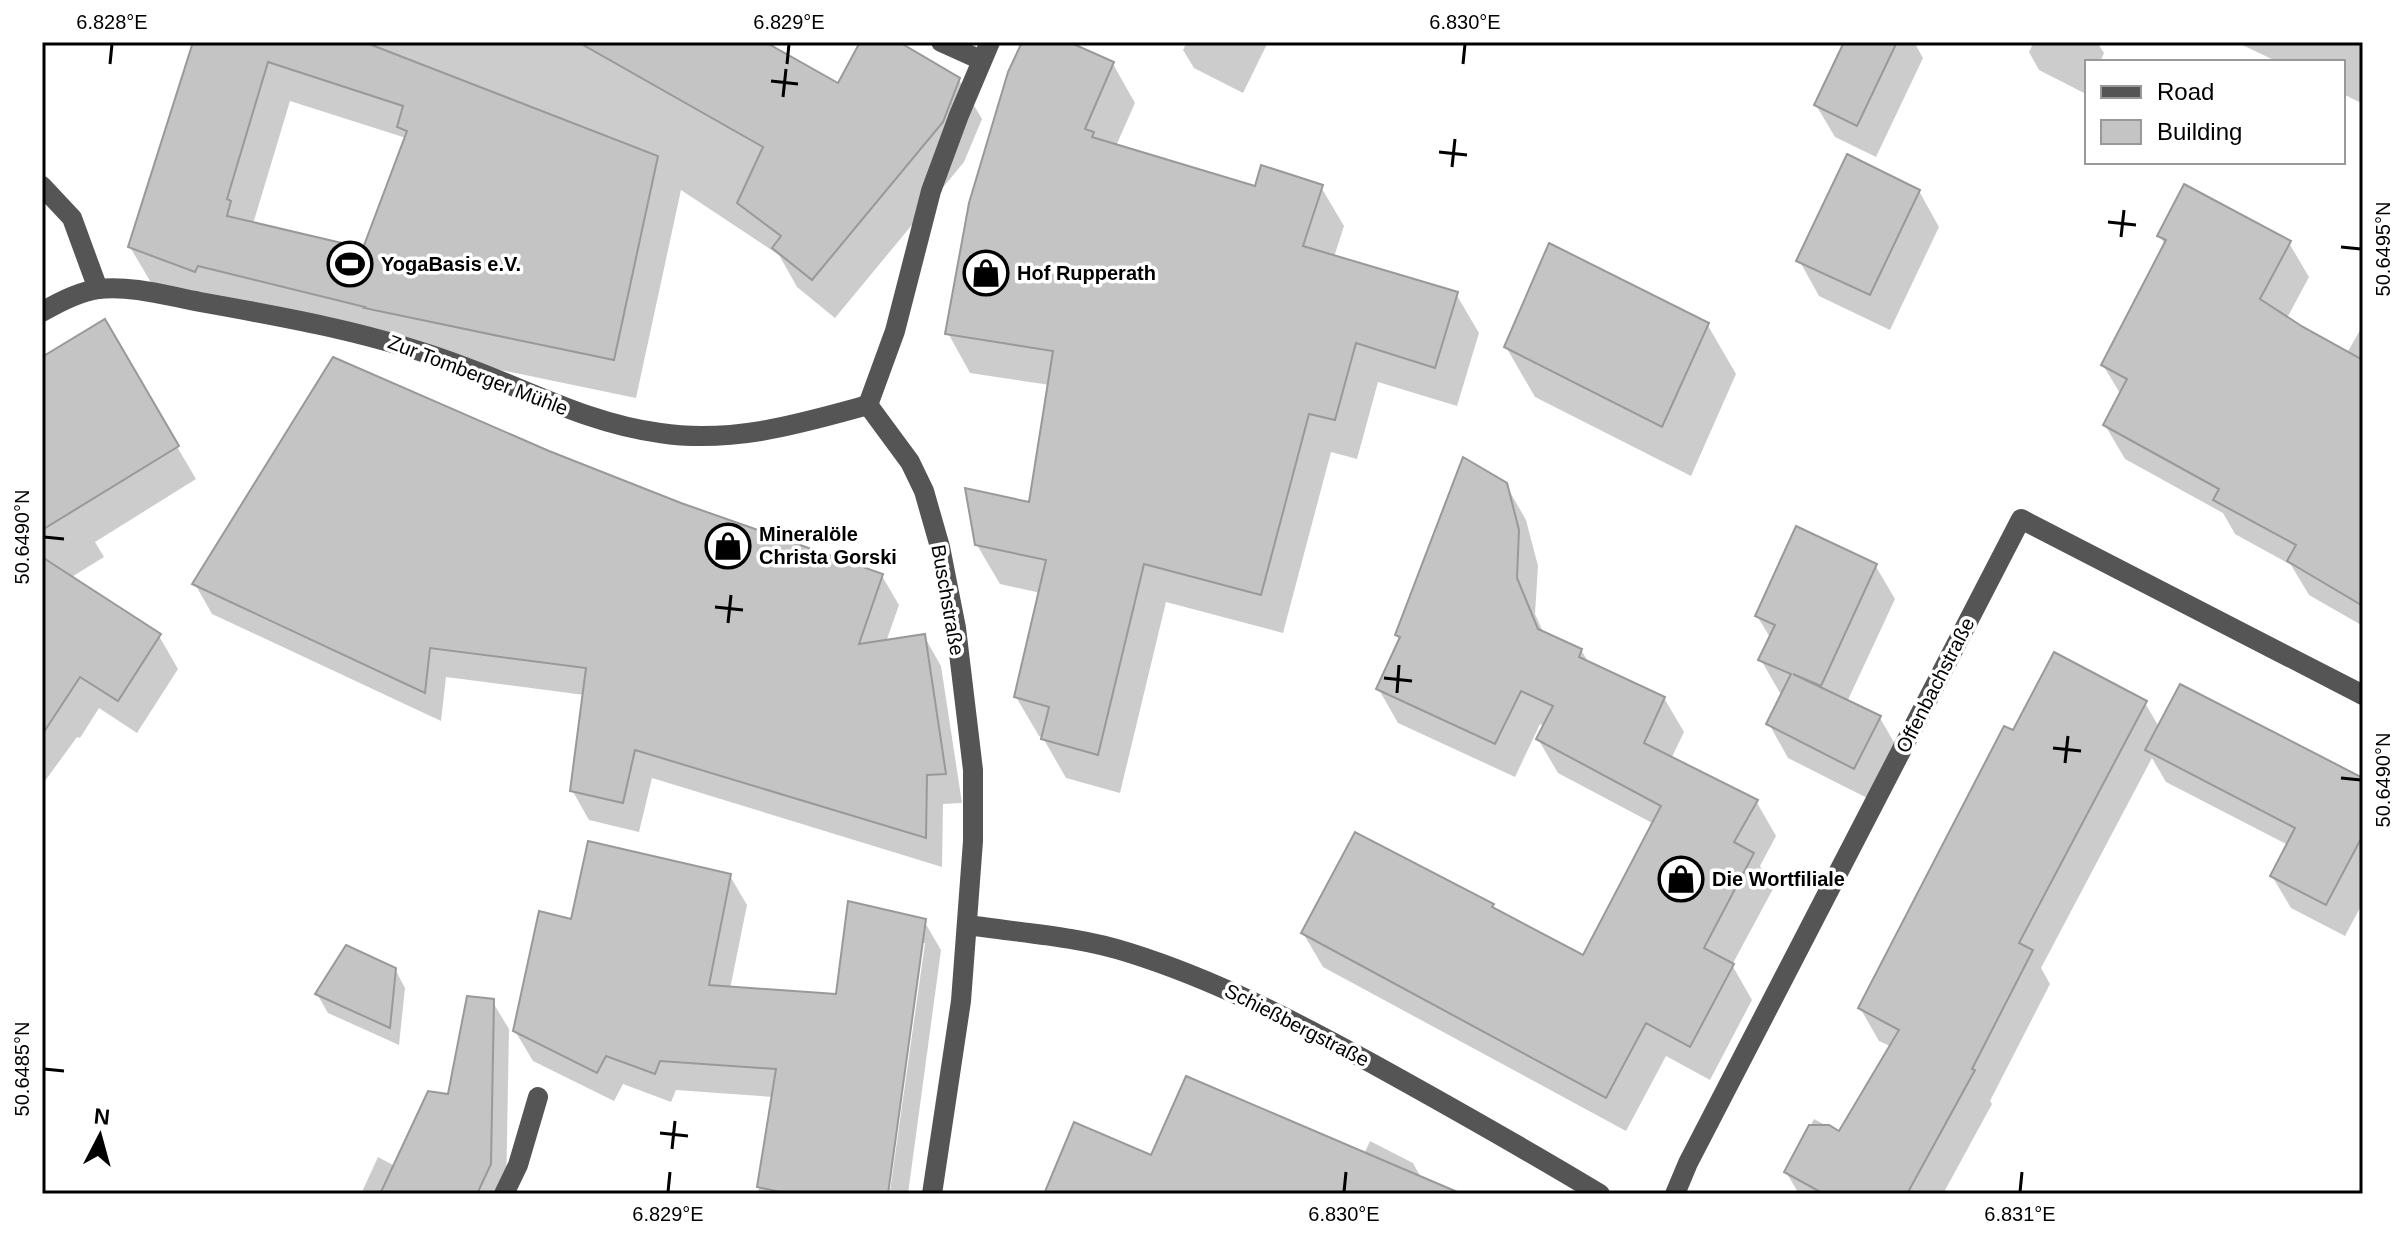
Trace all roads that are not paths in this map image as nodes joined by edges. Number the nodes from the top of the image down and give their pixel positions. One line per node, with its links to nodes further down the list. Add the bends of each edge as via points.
1 (941, 42): 2 (street)
2 (986, 51): 6 (street, via 931,191 895,331)
3 (42, 186): 4 (street, via 72,218)
4 (98, 289): 5 (street, Zur Tomberger Mühle); 6 (street, Zur Tomberger Mühle, via 133,290 374,337 464,366 585,416 663,434 741,436)
5 (42, 312)
6 (868, 405): 8 (street, Buschstraße, via 910,462 924,491 956,628 973,770)
7 (2363, 695): 13 (street, Offenbachstraße, via 2021,519)
8 (968, 925): 11 (street, Buschstraße); 12 (street, Schießbergstraße, via 1114,949 1204,979 1314,1031)
9 (538, 1097): 10 (street)
10 (504, 1194)
11 (932, 1194)
12 (1600, 1194)
13 (1675, 1194)

